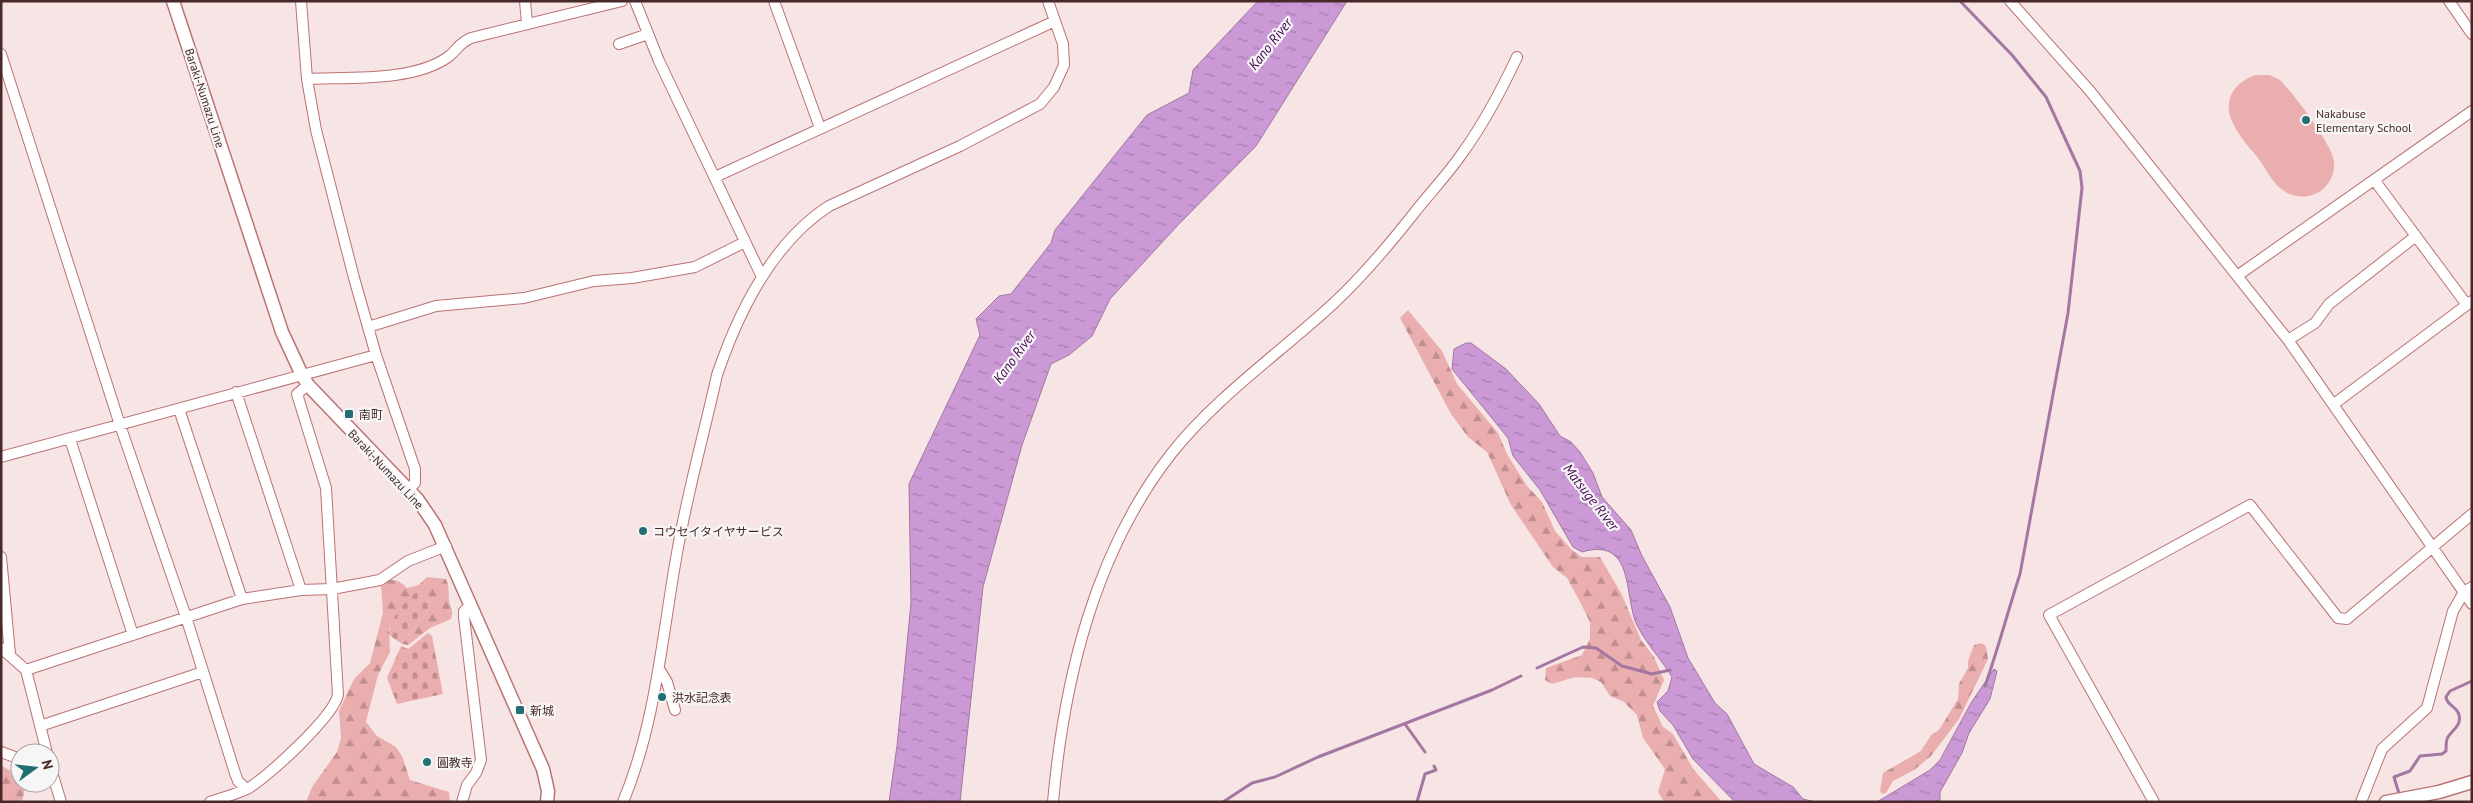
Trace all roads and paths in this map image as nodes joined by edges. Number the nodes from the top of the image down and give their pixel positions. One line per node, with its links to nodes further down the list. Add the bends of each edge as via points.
1 (173, 1): 30 (main road, Baraki-Numazu Line, via 282,332)
2 (301, 1): 17 (street)
3 (525, 1): 11 (street)
4 (622, 1): 11 (street)
5 (635, 1): 12 (street)
6 (774, 1): 19 (street)
7 (1048, 1): 10 (street)
8 (2010, 1): 24 (street, via 2090,91)
9 (2449, 1): 13 (street)
10 (1055, 21): 19 (street); 25 (street, via 1063,44 1064,65 1054,87 1040,104 960,146 829,206 804,225)
11 (527, 23): 17 (street, via 471,38 457,46 448,57 411,72 392,76)
12 (648, 34): 14 (street); 20 (street)
13 (2472, 34)
14 (619, 44)
15 (1, 54): 34 (street)
16 (1517, 57): 64 (street, via 1461,155 1378,260 1288,345 1216,406 1171,454 1139,504 1109,560 1087,622 1061,727)
17 (307, 79): 27 (street, via 316,130)
18 (2472, 111): 21 (street)
19 (820, 128): 20 (street)
20 (715, 176): 23 (street)
21 (2375, 181): 22 (street); 24 (street)
22 (2416, 236): 26 (street); 28 (street, via 2329,304 2315,323)
23 (745, 242): 25 (street); 27 (street, via 694,267 594,281 517,299 436,306)
24 (2237, 276): 28 (street)
25 (762, 277): 52 (street, via 740,317 717,375 677,552)
26 (2469, 303): 32 (street)
27 (368, 327): 29 (street)
28 (2288, 340): 32 (street)
29 (376, 355): 30 (street); 37 (street, via 415,468 415,483)
30 (305, 380): 31 (street); 37 (main road, Baraki-Numazu Line); 42 (street, via 297,394 326,488)
31 (236, 392): 33 (street); 43 (street)
32 (2334, 404): 40 (street)
33 (179, 408): 34 (street); 45 (street)
34 (120, 425): 35 (street); 48 (street)
35 (70, 439): 36 (street); 49 (street)
36 (1, 457)
37 (408, 490): 39 (main road, Baraki-Numazu Line, via 428,514)
38 (2472, 514): 40 (street)
39 (446, 546): 42 (street, via 408,561 380,580); 47 (main road, Baraki-Numazu Line)
40 (2432, 546): 44 (street); 65 (street, via 2347,619 2338,618 2250,505 2049,615)
41 (1, 557): 51 (street)
42 (332, 589): 43 (street); 59 (street, via 339,677 337,700 292,751)
43 (302, 590): 45 (street)
44 (2468, 590): 46 (street); 66 (street, via 2453,611 2427,708 2382,748)
45 (242, 599): 48 (street)
46 (2472, 604)
47 (470, 606): 60 (main road, Baraki-Numazu Line, via 542,769); 62 (street, via 464,611 464,617 481,760)
48 (186, 617): 49 (street); 54 (street)
49 (133, 634): 53 (street)
50 (1, 648): 51 (street)
51 (10, 654): 53 (street)
52 (659, 669): 55 (street, via 667,682); 63 (street)
53 (26, 670): 56 (street)
54 (203, 672): 56 (street); 59 (street, via 238,781)
55 (675, 710)
56 (40, 726): 57 (street)
57 (44, 743)
58 (2472, 782): 67 (main road)
59 (246, 789): 61 (street)
60 (549, 801)
61 (210, 802)
62 (462, 802)
63 (623, 802)
64 (1053, 802)
65 (2154, 802)
66 (2361, 802)
67 (2386, 802)

